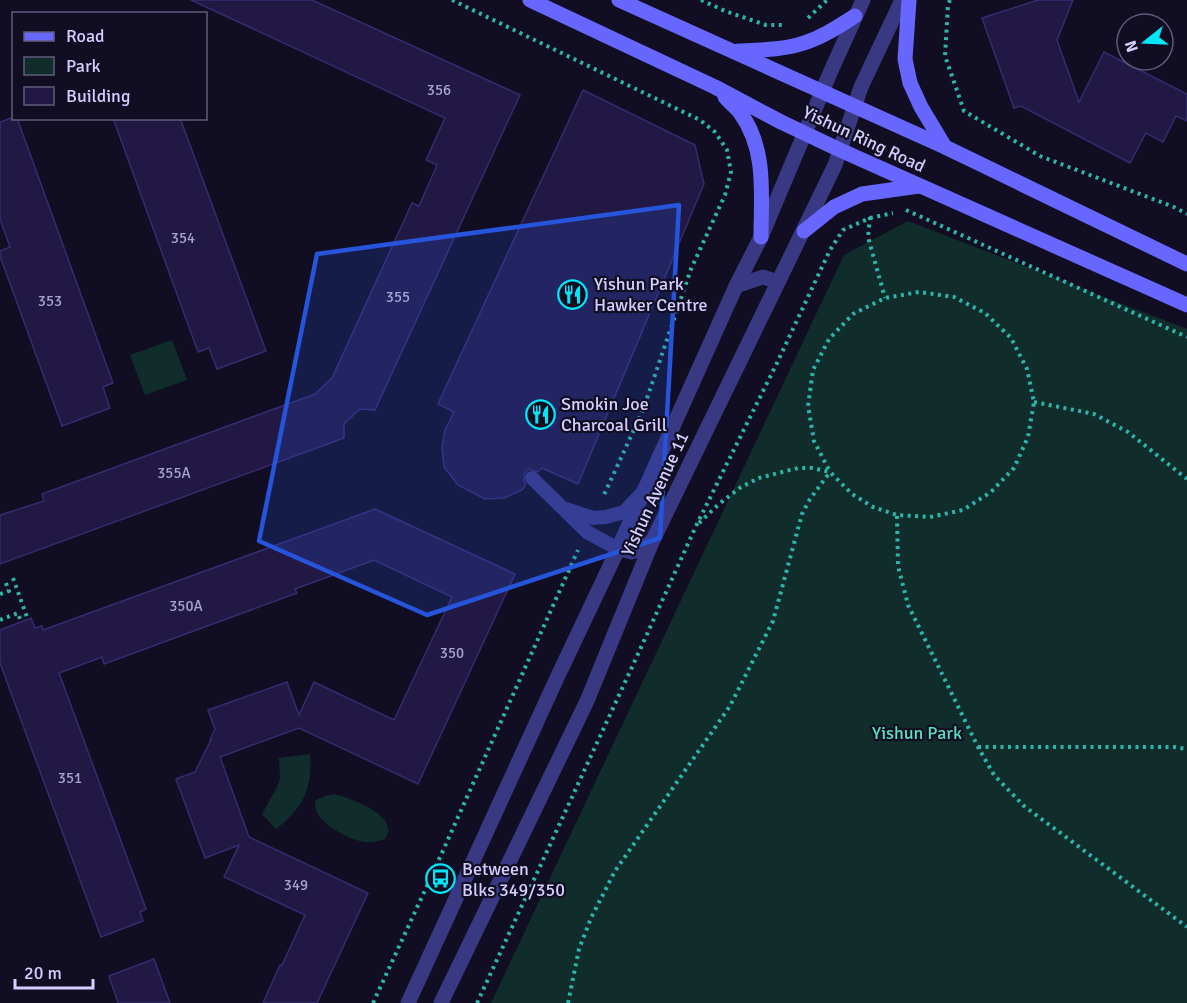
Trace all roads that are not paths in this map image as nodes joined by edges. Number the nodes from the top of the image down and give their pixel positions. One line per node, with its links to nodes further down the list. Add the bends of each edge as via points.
1 (530, 0): 8 (main road, Yishun Ring Road)
2 (619, 0): 7 (main road, Yishun Ring Road)
3 (863, 0): 6 (street, Yishun Avenue 11)
4 (902, 0): 10 (street, Yishun Avenue 11)
5 (909, 0): 12 (main road, via 905,59 910,83)
6 (855, 16): 7 (main road, via 805,43); 9 (street, Yishun Avenue 11)
7 (735, 51): 9 (main road, Yishun Ring Road)
8 (715, 87): 11 (main road, Yishun Ring Road); 16 (main road, via 741,115 756,142 761,170)
9 (822, 91): 10 (main road, Yishun Ring Road); 11 (street, Yishun Avenue 11)
10 (855, 105): 12 (main road, Yishun Ring Road); 13 (street, Yishun Avenue 11)
11 (804, 133): 13 (main road, Yishun Ring Road); 16 (street, Yishun Avenue 11)
12 (945, 147): 17 (main road, Yishun Ring Road)
13 (840, 150): 14 (main road, Yishun Ring Road); 15 (street, Yishun Avenue 11)
14 (919, 186): 15 (main road, via 862,194 834,207); 20 (main road, Yishun Ring Road)
15 (804, 231): 18 (street, Yishun Avenue 11)
16 (761, 237): 19 (street, Yishun Avenue 11)
17 (1187, 264)
18 (778, 282): 19 (street, via 763,278); 24 (street, Yishun Avenue 11)
19 (736, 286): 22 (street, Yishun Avenue 11)
20 (1187, 305)
21 (532, 478): 23 (lane)
22 (642, 493): 23 (lane, via 624,512 606,518); 25 (street, Yishun Avenue 11)
23 (562, 508): 25 (lane, via 587,531)
24 (652, 542): 25 (street, via 632,552); 27 (street, Yishun Avenue 11, via 587,700)
25 (618, 549): 26 (street, Yishun Avenue 11)
26 (408, 1003)
27 (441, 1003)

